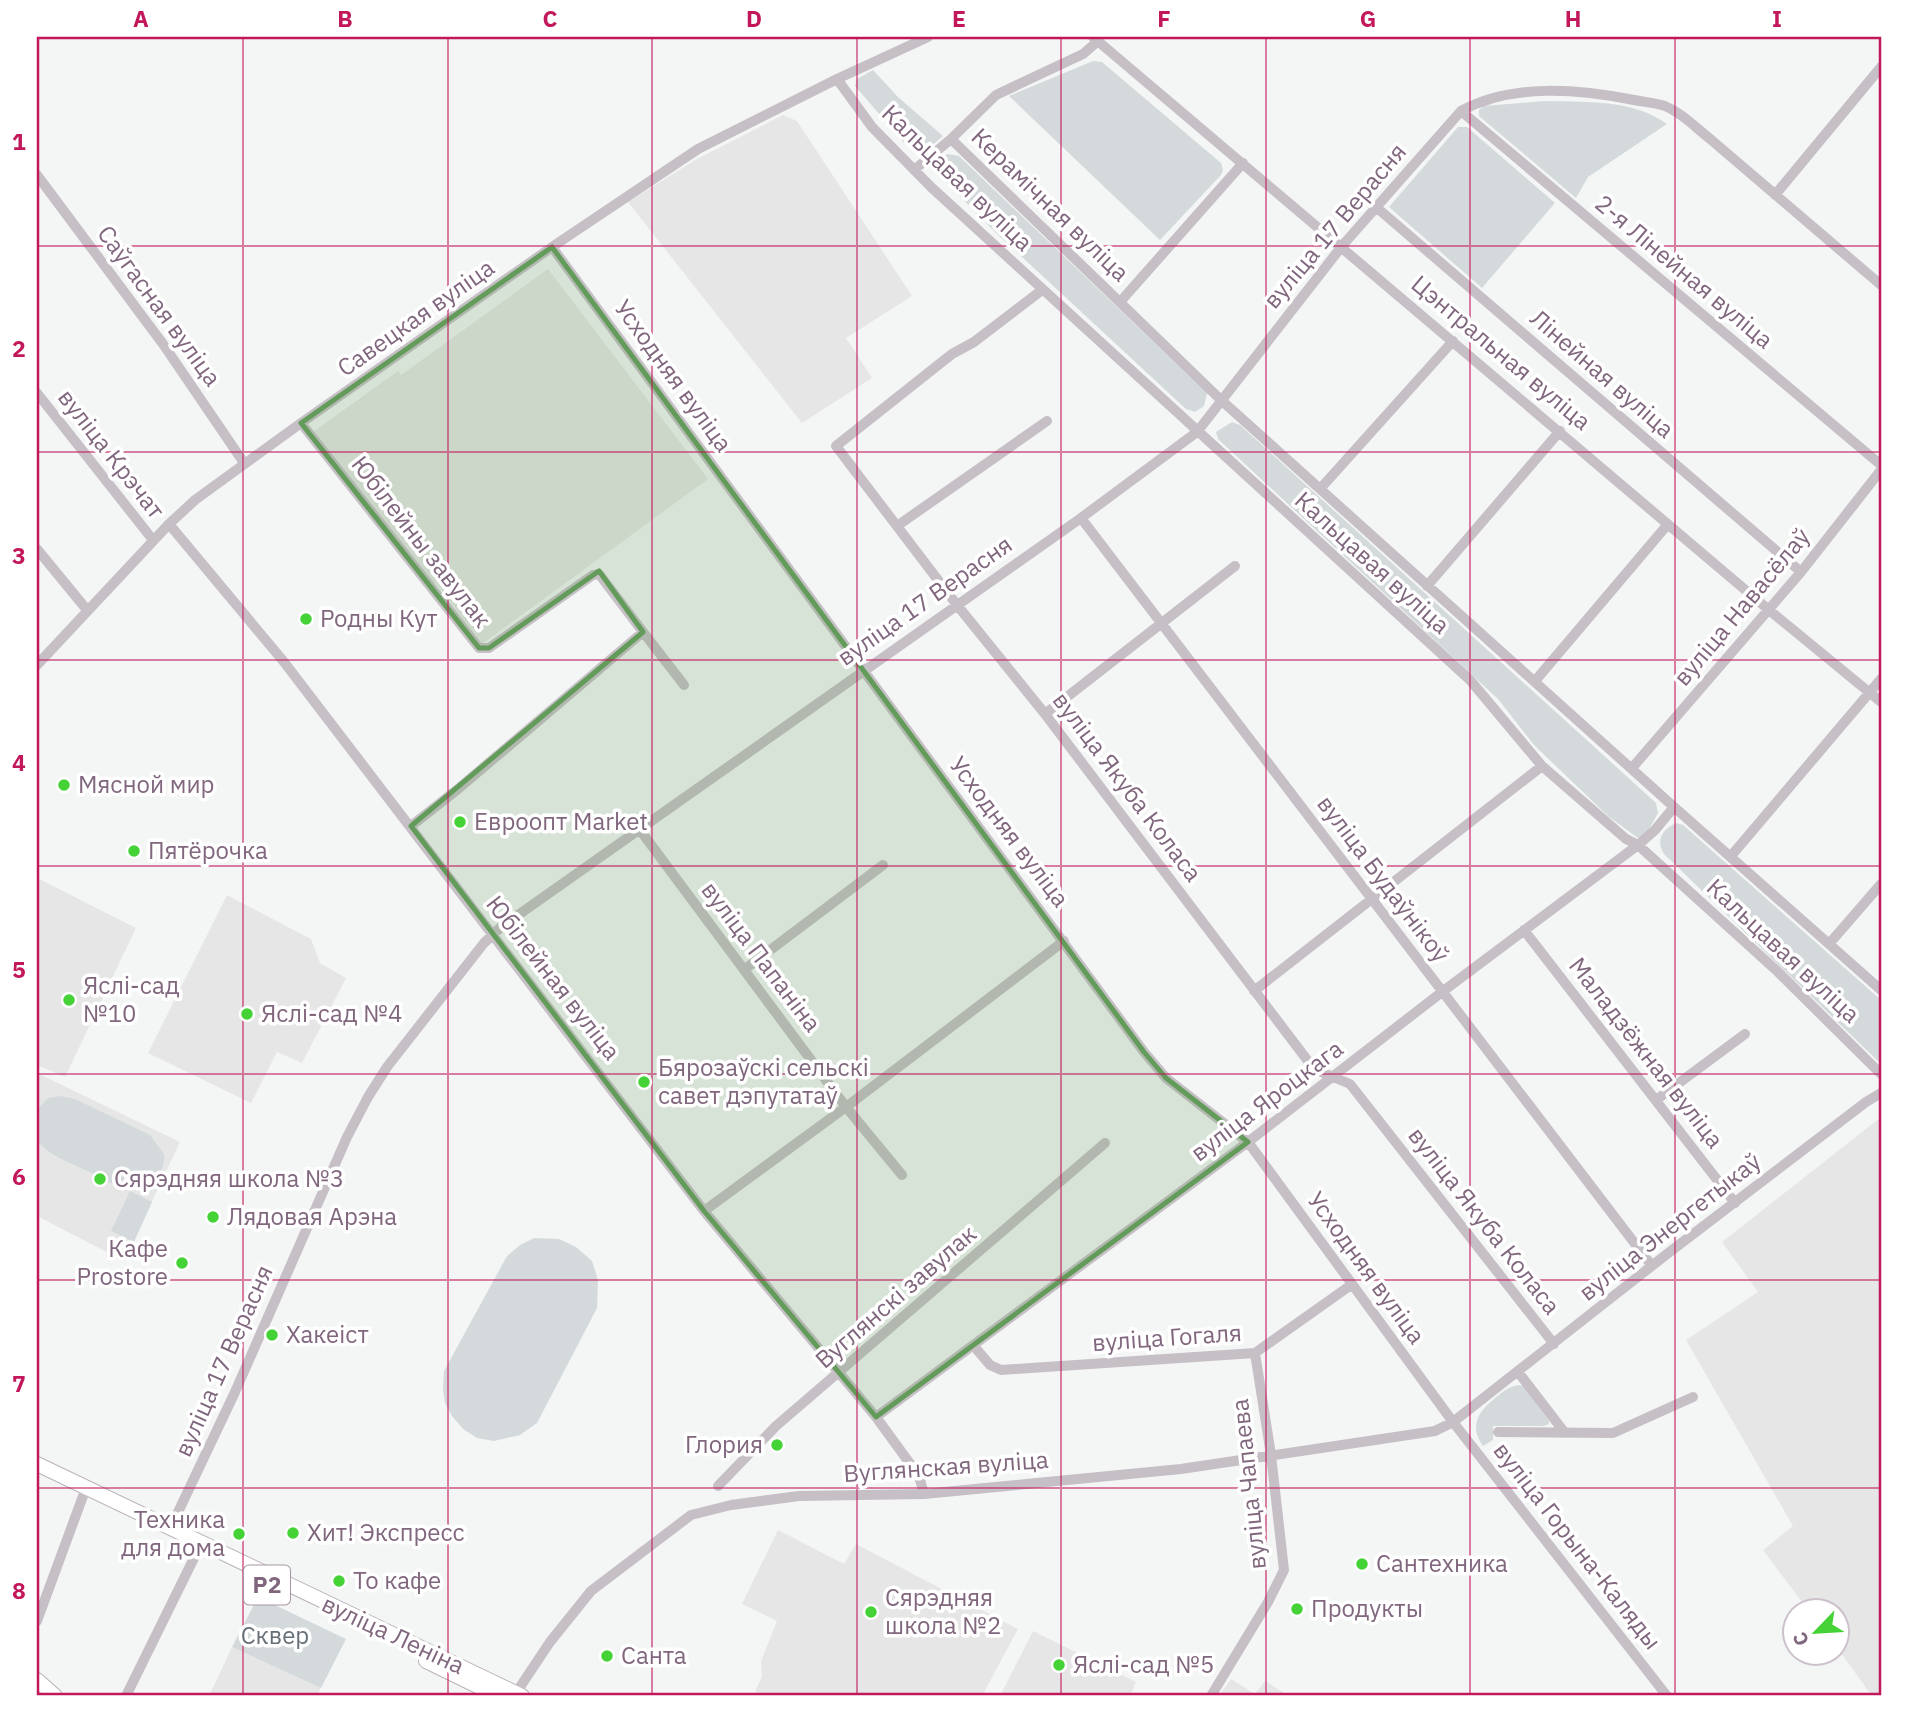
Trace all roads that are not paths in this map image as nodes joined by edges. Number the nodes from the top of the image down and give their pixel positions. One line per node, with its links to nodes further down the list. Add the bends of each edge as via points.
1 (928, 37): 4 (street, Савецкая вуліца)
2 (1095, 39): 6 (street, via 1083,54 996,95); 7 (street, Цэнтральная вуліца)
3 (1881, 67): 10 (street)
4 (837, 79): 8 (street, Кальцавая вуліца, via 872,127); 13 (street, Савецкая вуліца, via 698,149)
5 (1461, 111): 10 (street, вуліца 17 Верасня, via 1508,94 1559,91 1665,106); 11 (street, вуліца 17 Верасня); 26 (street, 2-я Лінейная вуліца)
6 (951, 139): 8 (street); 17 (street, Керамічная вуліца)
7 (1243, 163): 12 (street, Цэнтральная вуліца); 17 (street)
8 (914, 170): 16 (street, Кальцавая вуліца)
9 (37, 175): 25 (street, Саўгасная вуліца, via 163,344)
10 (1775, 195): 15 (street, вуліца 17 Верасня)
11 (1376, 207): 12 (street, вуліца 17 Верасня); 35 (street, Лінейная вуліца)
12 (1342, 246): 18 (street, Цэнтральная вуліца); 20 (street, вуліца 17 Верасня)
13 (552, 247): 22 (street, Савецкая вуліца); 43 (street, Усходняя вуліца)
14 (1881, 269): 15 (street)
15 (1877, 282)
16 (1042, 290): 24 (street, Кальцавая вуліца); 31 (street, вуліца Якуба Коласа, via 836,446)
17 (1120, 302): 20 (street, Керамічная вуліца)
18 (1453, 341): 23 (street, Цэнтральная вуліца); 27 (street)
19 (37, 393): 32 (street, вуліца Крэчат)
20 (1221, 400): 24 (street, вуліца 17 Верасня); 27 (street, Керамічная вуліца)
21 (1047, 421): 31 (street)
22 (301, 423): 25 (street, Савецкая вуліца); 41 (street, Юбілейны завулак, via 479,648 489,648 599,574)
23 (1560, 431): 30 (street, Цэнтральная вуліца); 36 (street)
24 (1197, 432): 28 (street, вуліца 17 Верасня); 50 (street, Кальцавая вуліца, via 1470,680)
25 (244, 463): 29 (street, Савецкая вуліца)
26 (1881, 467): 35 (street, вуліца Навасёлаў)
27 (1320, 489): 36 (street, Керамічная вуліца)
28 (1081, 518): 37 (street, вуліца 17 Верасня); 40 (street, вуліца Будаўнікоў)
29 (169, 524): 32 (street, Савецкая вуліца); 53 (street, Юбілейная вуліца)
30 (1668, 524): 39 (street, Цэнтральная вуліца); 45 (street)
31 (897, 526): 37 (street, вуліца Якуба Коласа)
32 (153, 540): 38 (street, Савецкая вуліца)
33 (37, 550): 38 (street)
34 (1235, 566): 40 (street)
35 (1801, 572): 39 (street, вуліца Навасёлаў)
36 (1427, 586): 45 (street, Керамічная вуліца)
37 (957, 604): 43 (street, вуліца 17 Верасня); 49 (street, вуліца Якуба Коласа)
38 (87, 610): 42 (street, Савецкая вуліца)
39 (1769, 610): 47 (street, Цэнтральная вуліца); 51 (street, вуліца Навасёлаў)
40 (1163, 623): 49 (street); 59 (street, вуліца Будаўнікоў)
41 (643, 632): 46 (street, Юбілейны завулак); 53 (street)
42 (37, 665)
43 (862, 670): 54 (street, вуліца 17 Верасня); 62 (street, Усходняя вуліца)
44 (1881, 679): 47 (street)
45 (1535, 681): 51 (street, Керамічная вуліца)
46 (684, 685)
47 (1870, 693): 48 (street, Цэнтральная вуліца); 56 (street)
48 (1881, 702)
49 (1045, 715): 66 (street, вуліца Якуба Коласа)
50 (1542, 766): 55 (street, Кальцавая вуліца); 59 (street)
51 (1632, 768): 52 (street, Керамічная вуліца)
52 (1674, 807): 55 (street, вуліца Яроцкага); 56 (street, Керамічная вуліца)
53 (411, 826): 61 (street, Юбілейная вуліца)
54 (640, 830): 61 (street, вуліца 17 Верасня); 64 (street, вуліца Папаніна)
55 (1638, 845): 60 (street, вуліца Яроцкага); 69 (street, Кальцавая вуліца, via 1776,970)
56 (1731, 856): 63 (street, Керамічная вуліца)
57 (883, 865): 64 (street)
58 (1881, 884): 63 (street)
59 (1374, 899): 66 (street); 67 (street, вуліца Будаўнікоў)
60 (1524, 930): 67 (street, вуліца Яроцкага); 72 (street, Маладзёжная вуліца)
61 (492, 935): 78 (street, Юбілейная вуліца); 97 (street, вуліца 17 Верасня, via 387,1066 346,1137)
62 (1064, 941): 73 (street); 74 (street, Усходняя вуліца, via 1166,1078)
63 (1829, 944): 65 (street, Керамічная вуліца)
64 (745, 969): 73 (street, вуліца Папаніна)
65 (1881, 990)
66 (1254, 991): 70 (street, вуліца Якуба Коласа, via 1314,1069)
67 (1442, 992): 70 (street, вуліца Яроцкага); 79 (street, вуліца Будаўнікоў)
68 (1745, 1034): 72 (street)
69 (1881, 1074)
70 (1333, 1077): 74 (street, вуліца Яроцкага); 81 (street, вуліца Якуба Коласа, via 1350,1084)
71 (1881, 1093): 77 (street, вуліца Энергетыкаў)
72 (1656, 1100): 77 (street, Маладзёжная вуліца)
73 (846, 1107): 76 (street, вуліца Папаніна); 78 (street)
74 (1248, 1142): 80 (street, Усходняя вуліца); 82 (street, вуліца Яроцкага)
75 (1105, 1143): 85 (street, Вуглянскі завулак)
76 (902, 1175)
77 (1735, 1203): 79 (street, вуліца Энергетыкаў)
78 (704, 1211): 85 (street, Юбілейная вуліца)
79 (1652, 1266): 81 (street, вуліца Энергетыкаў)
80 (1351, 1285): 83 (street, вуліца Гогаля); 88 (street, Усходняя вуліца)
81 (1554, 1344): 84 (street, вуліца Энергетыкаў)
82 (973, 1346): 83 (street, вуліца Гогаля, via 1001,1370); 87 (street, вуліца Яроцкага)
83 (1255, 1353): 91 (street, вуліца Чапаева)
84 (1518, 1371): 88 (street, вуліца Энергетыкаў); 90 (street)
85 (840, 1373): 87 (street, Юбілейная вуліца); 94 (street, Вуглянскі завулак, via 776,1426)
86 (1693, 1397): 90 (street, via 1613,1433)
87 (876, 1417): 96 (street, Юбілейная вуліца, via 919,1476)
88 (1454, 1422): 91 (street, Вуглянская вуліца, via 1419,1436); 106 (street, вуліца Горына-Каляды)
89 (1498, 1432): 90 (street)
90 (1565, 1433)
91 (1271, 1455): 96 (street, Вуглянская вуліца, via 1181,1469); 105 (street, вуліца Чапаева, via 1284,1570)
92 (37, 1464): 95 (main road, вуліца Леніна / Р2)
93 (37, 1474): 95 (main road, вуліца Леніна / Р2)
94 (718, 1486)
95 (85, 1493): 97 (main road, вуліца Леніна / Р2); 99 (street)
96 (924, 1494): 101 (street, Вуглянская вуліца, via 799,1496 691,1515 591,1591 550,1642)
97 (169, 1533): 98 (main road, вуліца Леніна / Р2)
98 (199, 1548): 101 (main road, вуліца Леніна / Р2); 103 (street); 104 (main road, вуліца Леніна / Р2)
99 (37, 1621)
100 (37, 1679): 102 (main road)
101 (518, 1695)
102 (55, 1696)
103 (126, 1696)
104 (498, 1696)
105 (1211, 1696)
106 (1667, 1696)

